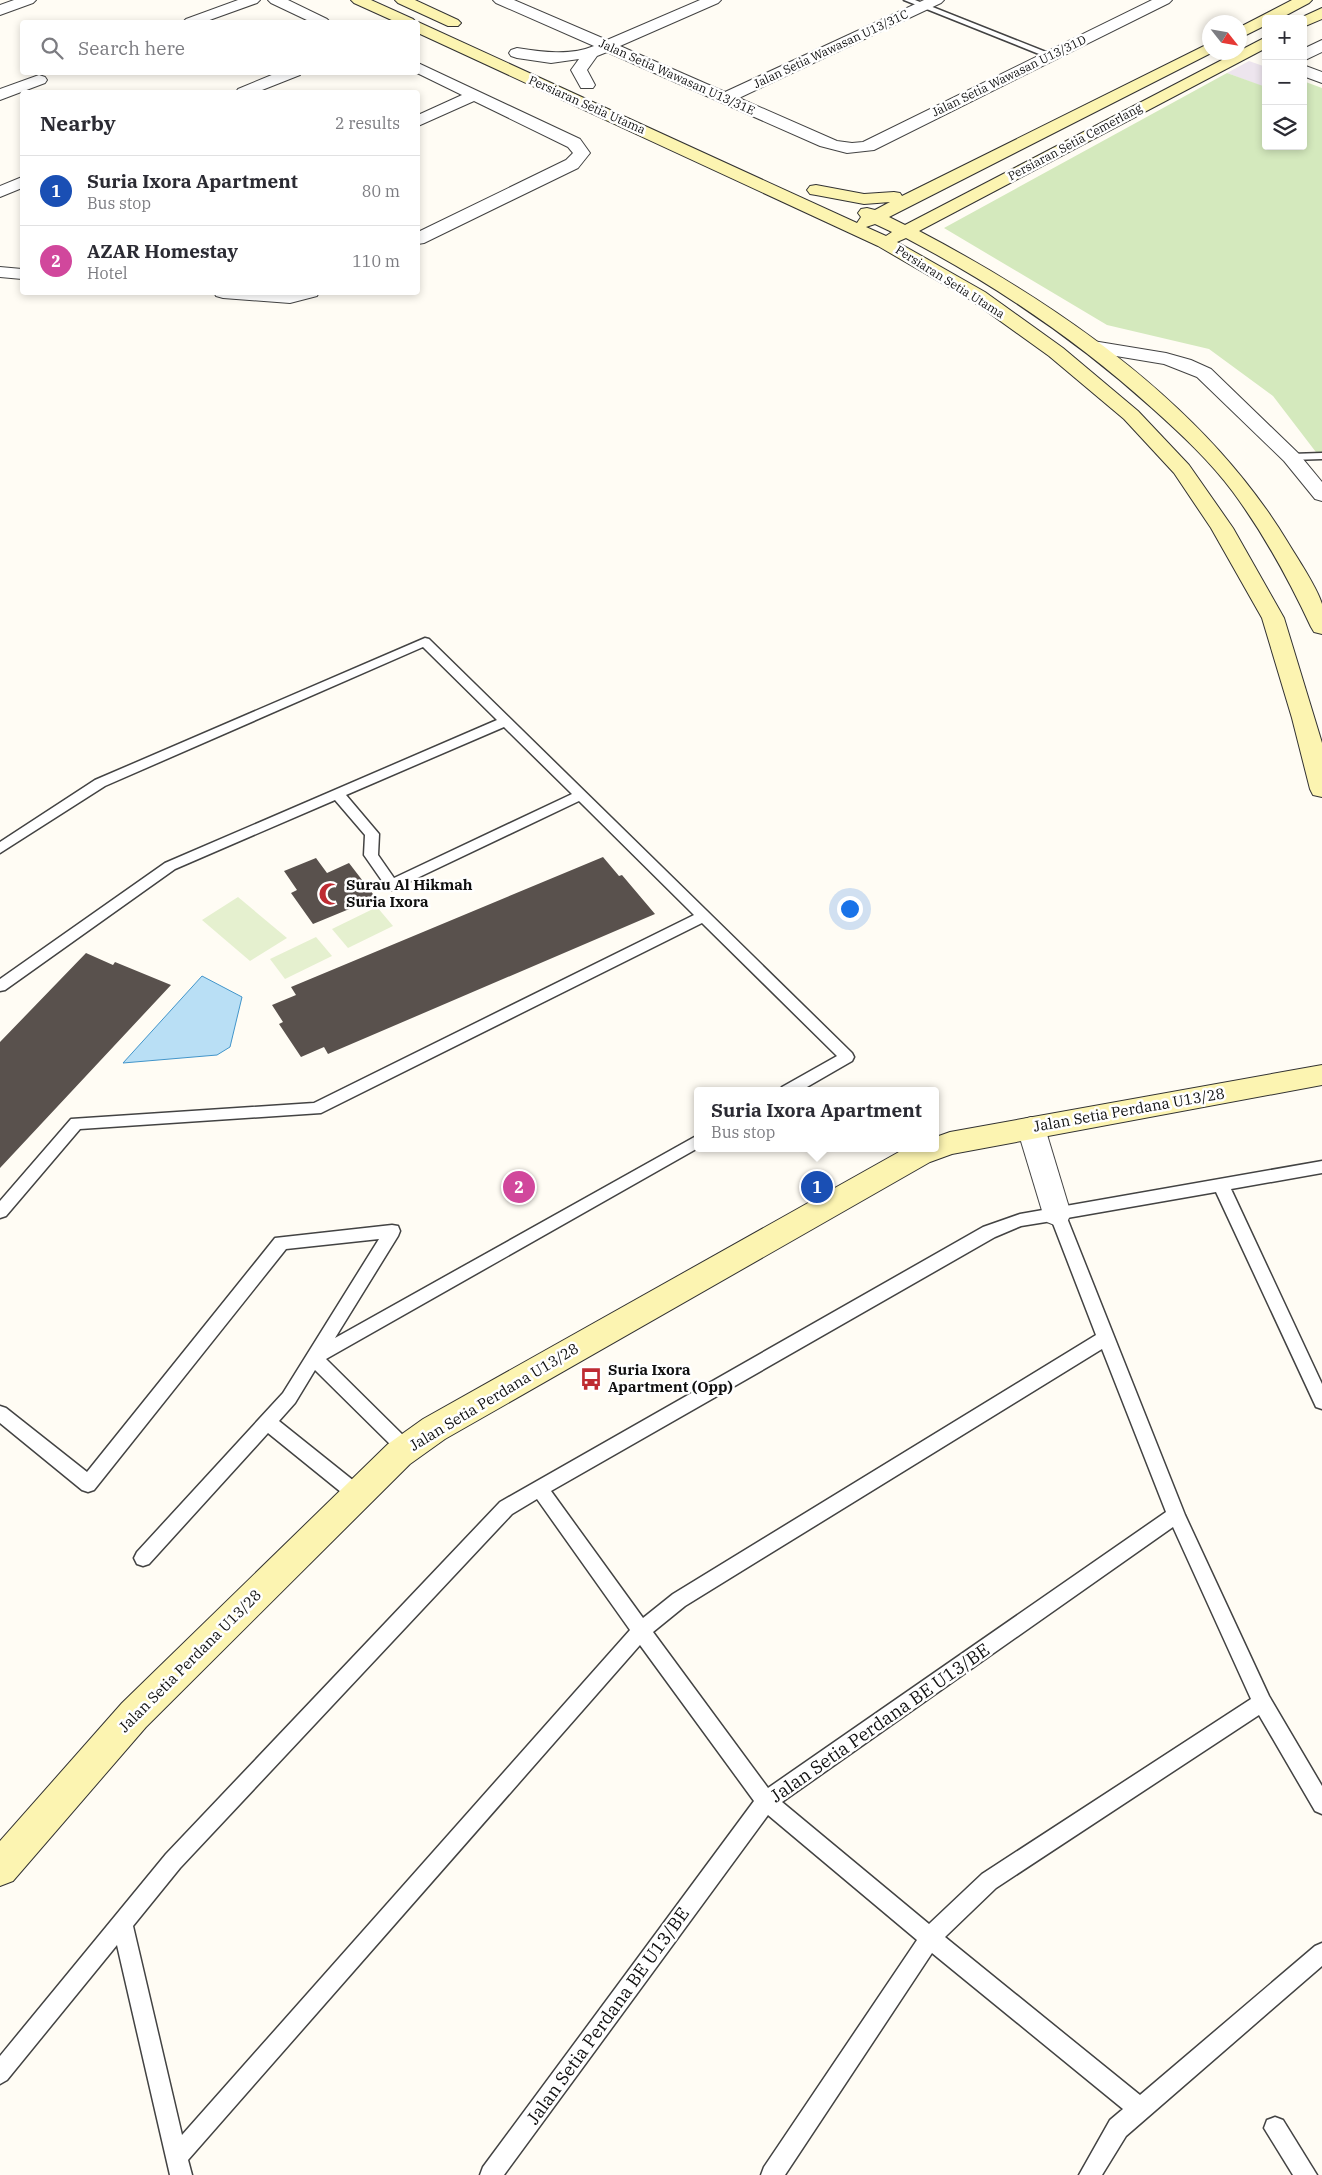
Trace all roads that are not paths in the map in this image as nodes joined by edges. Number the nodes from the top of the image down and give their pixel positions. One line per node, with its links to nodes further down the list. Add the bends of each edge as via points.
1 (28, 0): 12 (street)
2 (252, 0): 15 (street)
3 (276, 0): 16 (street)
4 (359, 0): 17 (street)
5 (403, 0): 22 (street)
6 (501, 0): 26 (street, Jalan Setia Wawasan U13/31E)
7 (713, 0): 26 (street)
8 (908, 0): 11 (lane)
9 (1164, 0): 31 (street, Jalan Setia Wawasan U13/31D)
10 (1304, 0): 14 (street)
11 (930, 3): 31 (lane); 42 (street, Jalan Setia Wawasan U13/31C)
12 (0, 10)
13 (1322, 12): 18 (street)
14 (1274, 15)
15 (197, 20)
16 (318, 20)
17 (404, 20)
18 (1307, 20)
19 (1262, 21): 21 (street)
20 (420, 28): 51 (street, Persiaran Setia Utama)
21 (1247, 28)
22 (466, 29)
23 (1262, 44): 52 (street, Persiaran Setia Cemerlang)
24 (500, 45): 28 (street, Persiaran Setia Utama)
25 (1322, 45): 30 (street)
26 (607, 46): 29 (street); 42 (street, Jalan Setia Wawasan U13/31E)
27 (1202, 52): 49 (street, Persiaran Setia Cemerlang)
28 (517, 53): 29 (street, via 552,58); 37 (street, Persiaran Setia Utama)
29 (591, 53): 37 (street, via 579,70)
30 (1307, 54)
31 (1052, 56): 44 (street, Jalan Setia Wawasan U13/31D, via 868,146)
32 (420, 69): 41 (street)
33 (1307, 72): 35 (street)
34 (286, 75): 38 (street)
35 (1322, 78)
36 (39, 80): 40 (street)
37 (587, 86): 39 (street, Persiaran Setia Utama)
38 (249, 90)
39 (604, 93)
40 (0, 94)
41 (475, 96): 43 (street); 53 (street, via 574,143 582,153 572,164)
42 (726, 98): 44 (street, Jalan Setia Wawasan U13/31E, via 838,147)
43 (420, 120)
44 (853, 149)
45 (798, 182): 47 (street, Persiaran Setia Utama)
46 (20, 183): 48 (street)
47 (816, 190): 49 (street, via 864,199); 50 (street, Persiaran Setia Utama)
48 (0, 192)
49 (918, 196): 50 (street, Persiaran Setia Cemerlang)
50 (876, 217): 51 (street, Persiaran Setia Cemerlang); 52 (street, Persiaran Setia Utama)
51 (854, 227): 54 (street, Persiaran Setia Utama)
52 (907, 232): 54 (street, Persiaran Setia Cemerlang); 59 (street, Persiaran Setia Utama, via 1012,292)
53 (420, 238)
54 (884, 242): 65 (street, Persiaran Setia Utama, via 978,296 1056,352 1131,415 1182,469 1222,528 1273,618)
55 (0, 272): 56 (street)
56 (20, 274)
57 (263, 295): 58 (street)
58 (298, 295)
59 (1093, 347): 61 (street, via 1166,359 1204,373); 63 (street, Persiaran Setia Utama, via 1188,431 1238,485 1277,540)
60 (1322, 456): 61 (lane)
61 (1291, 457): 62 (street)
62 (1322, 495)
63 (1322, 627)
64 (506, 721): 66 (lane); 67 (lane); 68 (lane, via 425,642 100,783)
65 (1322, 789)
66 (337, 794): 67 (lane, via 372,834 371,854 392,885); 70 (lane, via 170,866)
67 (580, 795): 69 (lane)
68 (0, 848)
69 (704, 916): 72 (lane, via 847,1057); 79 (lane, via 316,1109 76,1122)
70 (0, 986)
71 (1322, 1075): 73 (street, Jalan Setia Perdana U13/28)
72 (795, 1087)
73 (1031, 1128): 75 (street, Jalan Setia Perdana U13/28); 80 (street)
74 (694, 1143): 82 (lane)
75 (939, 1147)
76 (925, 1152): 86 (street, Jalan Setia Perdana U13/28, via 443,1424)
77 (1322, 1167): 78 (lane)
78 (1221, 1185): 80 (lane); 83 (lane)
79 (0, 1212)
80 (1057, 1214): 81 (lane); 87 (lane, via 1020,1220 988,1232)
81 (1105, 1338): 89 (lane); 91 (lane, via 679,1600)
82 (314, 1358): 84 (lane, via 392,1231 281,1243 88,1484); 85 (lane, via 289,1398); 86 (lane)
83 (1322, 1402)
84 (0, 1413)
85 (267, 1422): 88 (lane); 90 (lane)
86 (406, 1449): 88 (street, Jalan Setia Perdana U13/28)
87 (539, 1488): 91 (lane); 96 (lane, via 506,1508 173,1861)
88 (358, 1495): 95 (street, Jalan Setia Perdana U13/28, via 134,1715)
89 (1176, 1515): 92 (lane); 93 (lane, Jalan Setia Perdana BE U13/BE)
90 (143, 1558)
91 (641, 1631): 93 (lane); 102 (lane)
92 (1262, 1702): 94 (lane); 97 (lane, via 989,1881)
93 (766, 1801): 97 (lane); 103 (lane, Jalan Setia Perdana BE U13/BE)
94 (1322, 1804)
95 (0, 1868)
96 (122, 1923): 99 (lane); 102 (lane)
97 (930, 1938): 100 (lane); 104 (lane)
98 (1322, 1953): 100 (lane)
99 (0, 2073)
100 (1140, 2108): 105 (lane, via 1118,2128)
101 (1274, 2128): 106 (lane)
102 (179, 2166)
103 (491, 2175)
104 (772, 2175)
105 (1090, 2175)
106 (1306, 2175)

